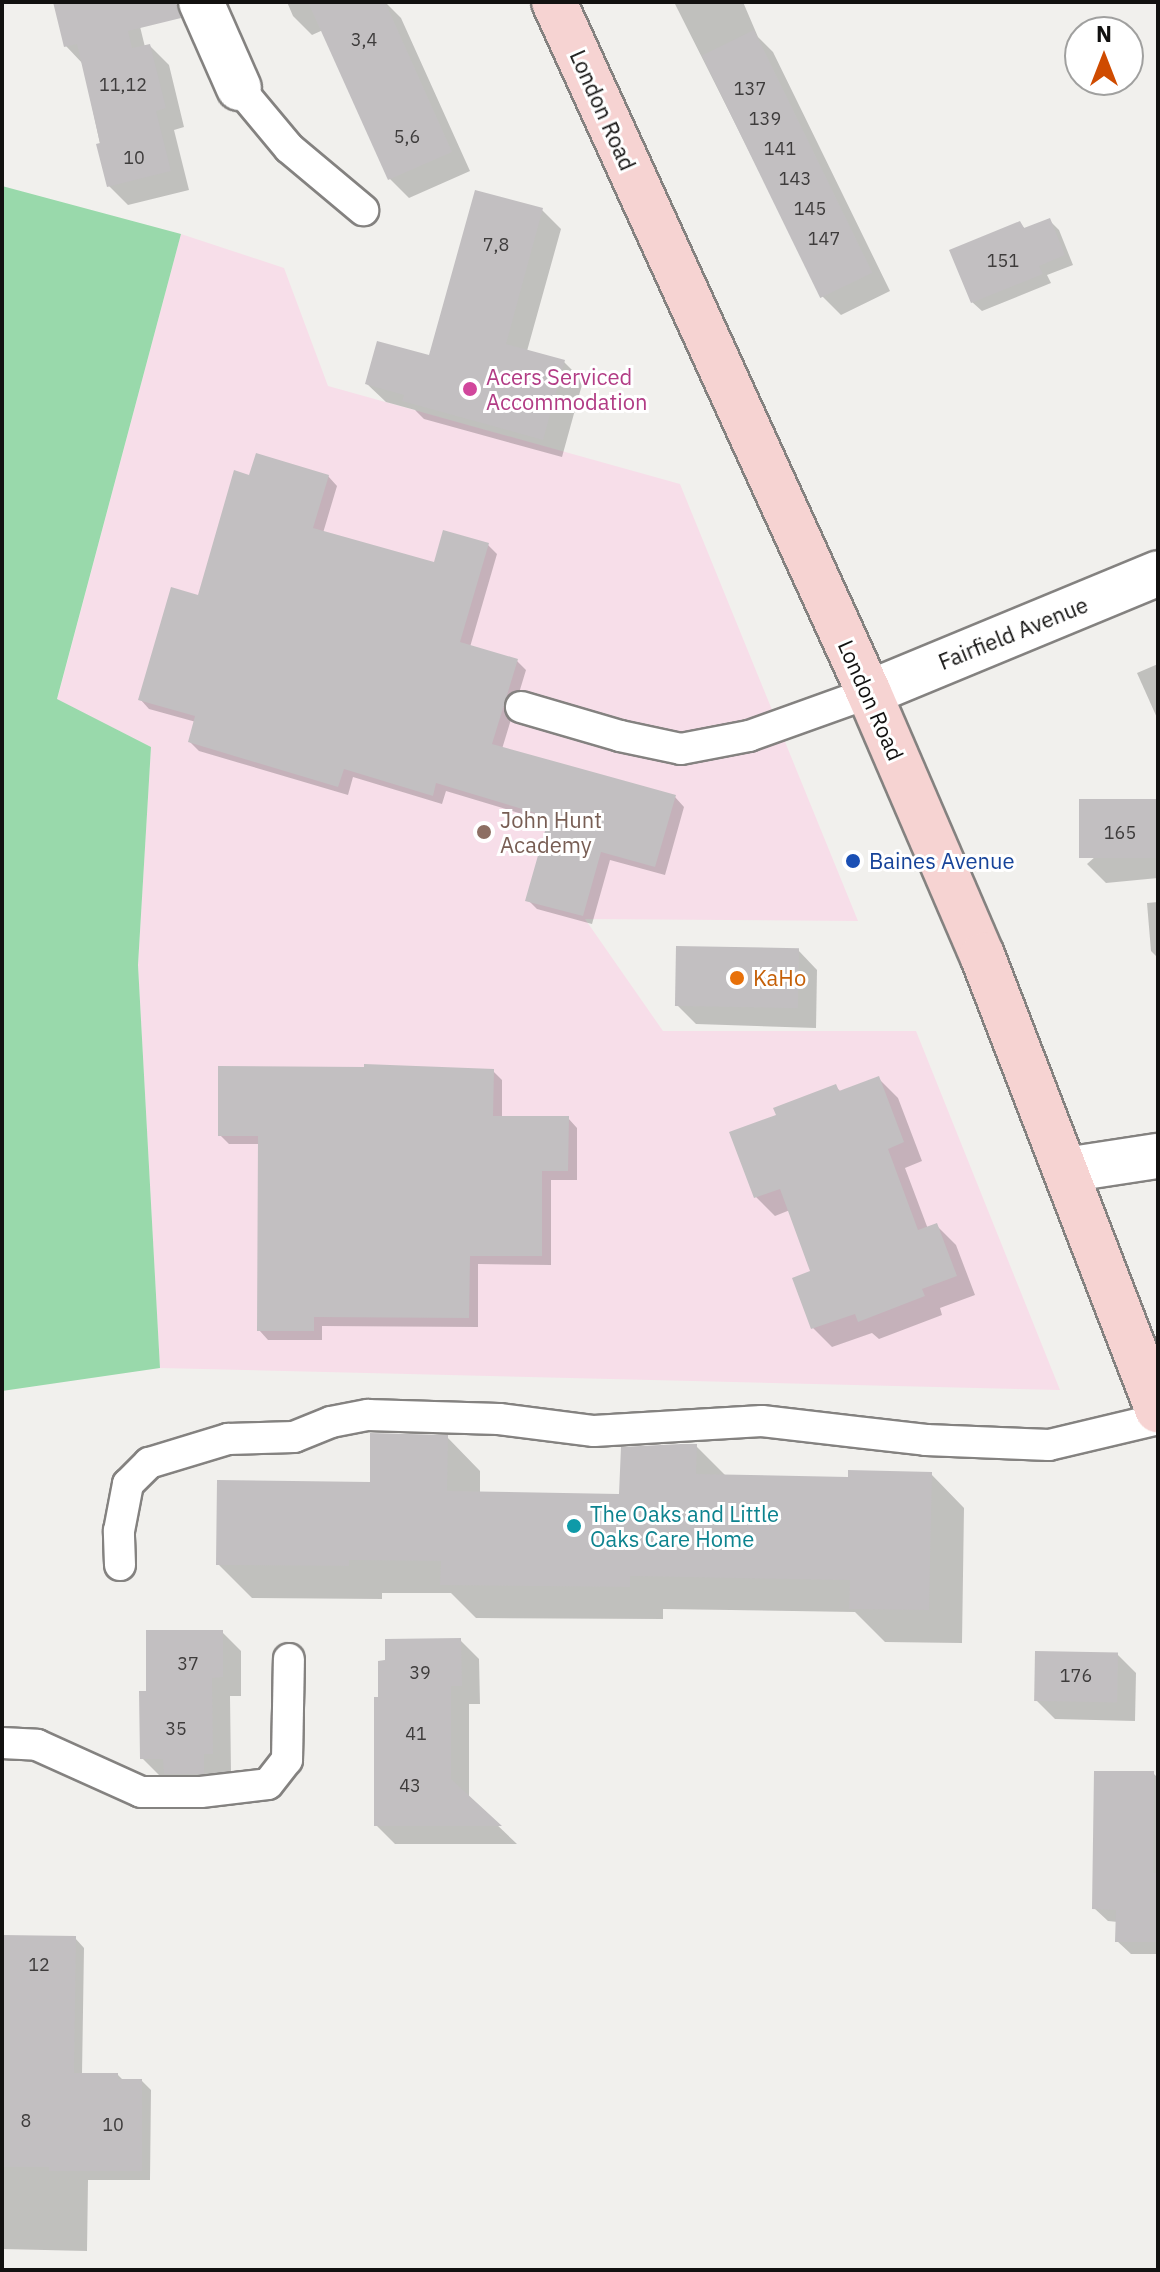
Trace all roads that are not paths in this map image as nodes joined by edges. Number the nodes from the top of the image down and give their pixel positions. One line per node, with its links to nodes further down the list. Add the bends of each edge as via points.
1 (201, 2): 3 (street)
2 (554, 2): 6 (main road, London Road)
3 (239, 88): 4 (lane, via 289,148)
4 (363, 210)
5 (1158, 573): 6 (street, Fairfield Avenue)
6 (869, 693): 7 (lane, via 749,736 681,749); 9 (main road, London Road, via 982,955)
7 (521, 707)
8 (1158, 1156): 9 (street)
9 (1066, 1170): 10 (main road, London Road)
10 (1158, 1410)
11 (1158, 1419): 12 (lane, via 1049,1445 926,1440 762,1421 594,1431 499,1419 368,1415 294,1437 228,1439 149,1463 128,1484 119,1531)
12 (120, 1565)
13 (289, 1659): 14 (lane, via 287,1760 268,1784 141,1792 37,1745)
14 (2, 1743)

